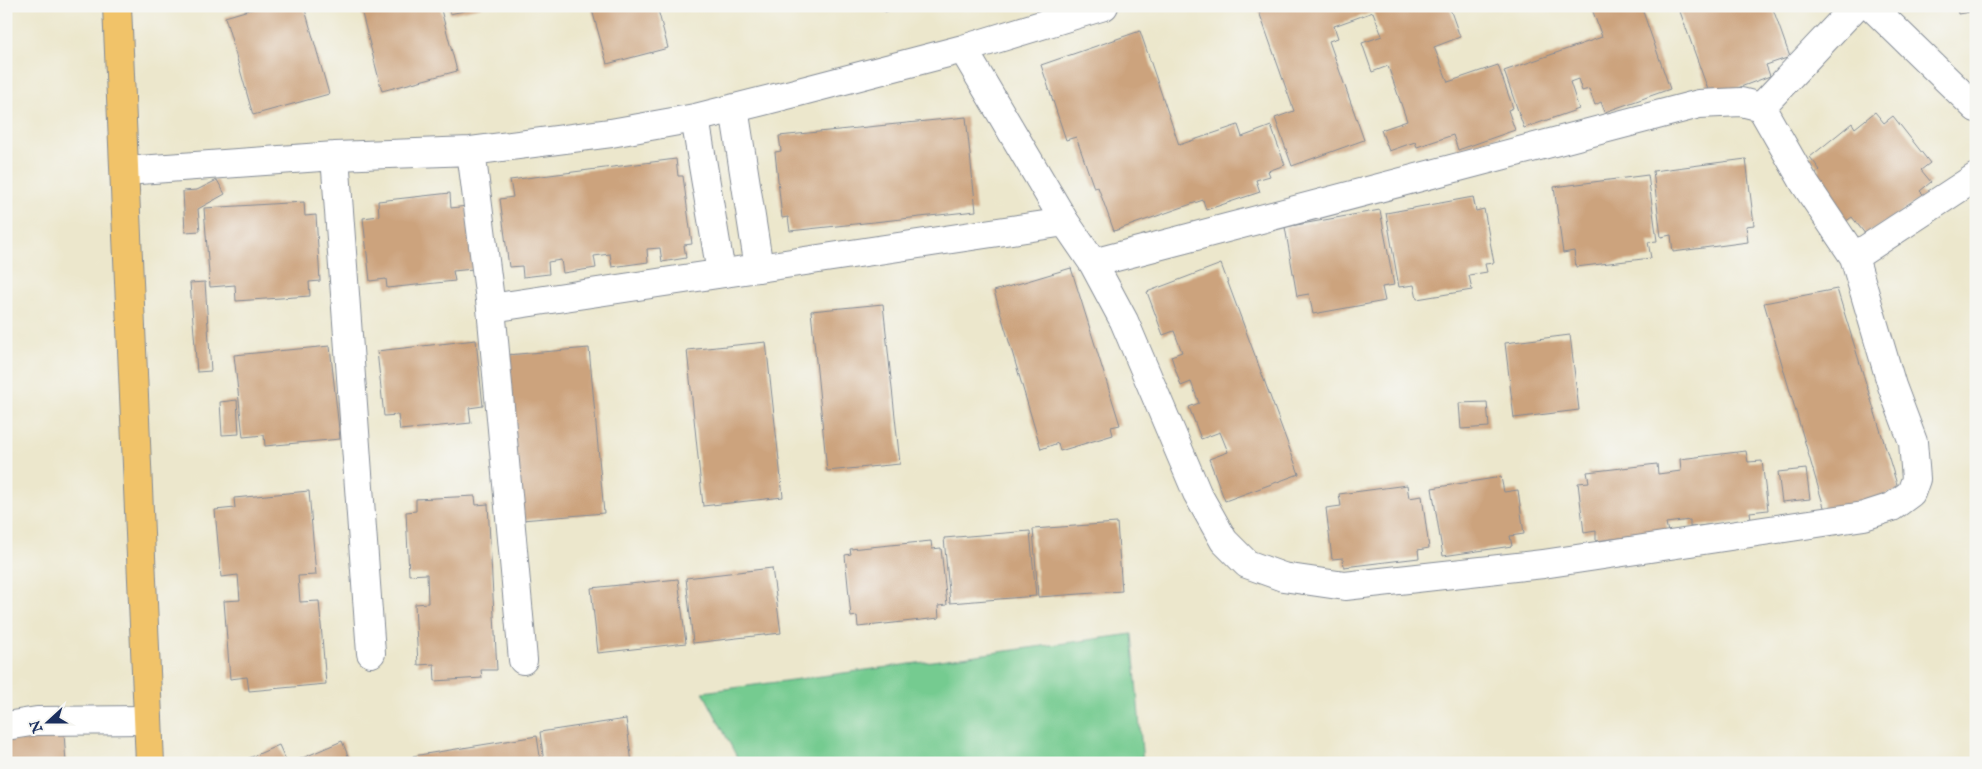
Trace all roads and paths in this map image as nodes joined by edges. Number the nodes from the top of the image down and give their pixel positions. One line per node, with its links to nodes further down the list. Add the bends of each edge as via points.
1 (118, 6): 12 (main road)
2 (1104, 6): 5 (street)
3 (1856, 6): 6 (street)
4 (1871, 6): 8 (street)
5 (963, 49): 7 (street); 14 (street)
6 (1762, 107): 15 (street, via 1805,184); 16 (street, via 1741,102 1699,104)
7 (734, 108): 9 (street); 17 (street)
8 (1976, 108)
9 (695, 118): 10 (street, via 611,133); 18 (street)
10 (471, 151): 11 (street); 19 (street)
11 (335, 156): 12 (street); 20 (street)
12 (125, 171): 22 (main road)
13 (1976, 177): 15 (street)
14 (1065, 222): 16 (street); 17 (street)
15 (1854, 257): 16 (street, via 1892,386 1913,442 1916,479 1911,493 1892,507 1864,516 1553,563 1344,586 1283,577 1247,564 1224,541 1196,493 1124,322)
16 (1093, 263)
17 (759, 268): 18 (street)
18 (721, 273): 19 (street)
19 (491, 308): 21 (street)
20 (371, 653)
21 (523, 660)
22 (147, 720): 23 (street, via 37,721); 24 (main road)
23 (6, 726)
24 (150, 763)

